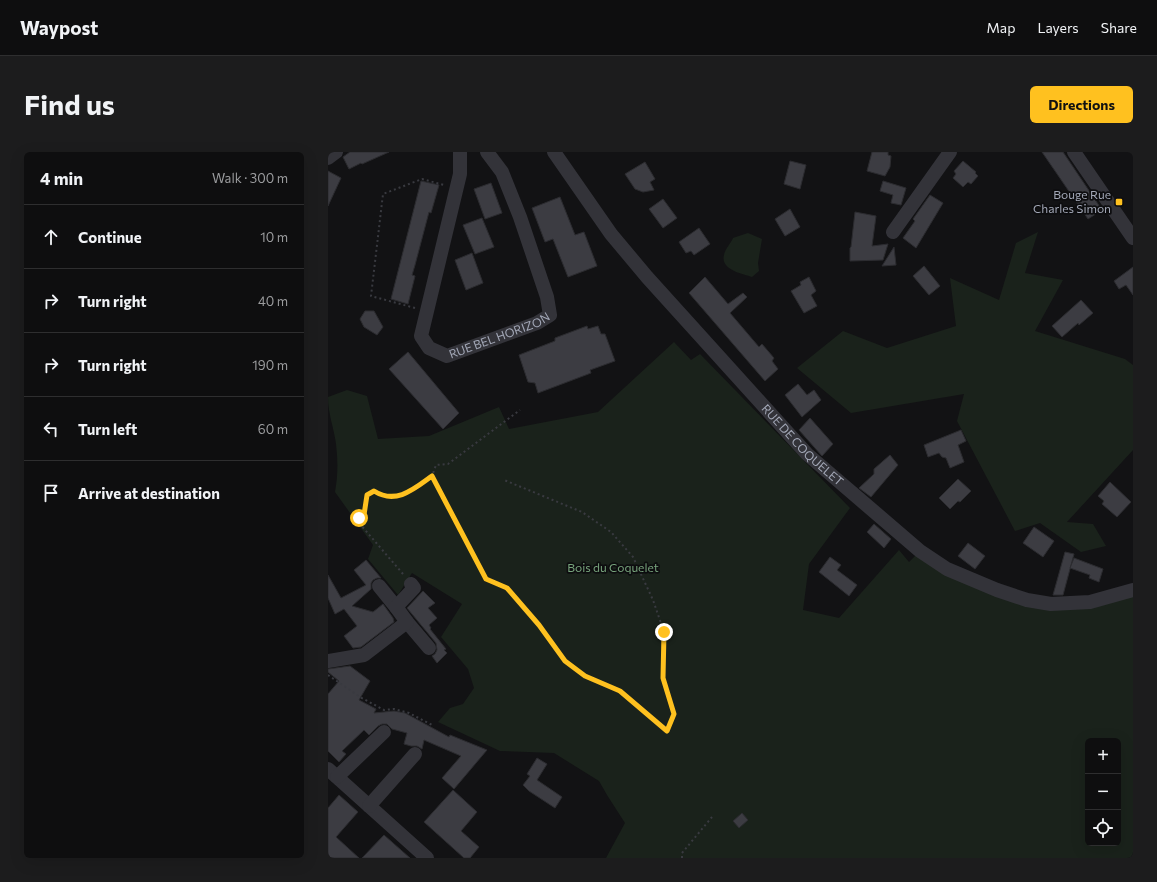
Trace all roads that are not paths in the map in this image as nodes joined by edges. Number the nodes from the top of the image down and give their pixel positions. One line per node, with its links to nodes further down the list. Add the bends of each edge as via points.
1 (336, 152): 7 (street)
2 (460, 152): 3 (street, RUE BEL HORIZON, via 460,174 421,336 429,348 447,356 537,323 550,315 548,297 517,210 502,172)
3 (487, 152)
4 (554, 152): 12 (street, RUE DE COQUELET, via 616,240 646,276 807,454 920,551 947,569 997,590 1039,602 1090,602)
5 (950, 152): 8 (street)
6 (1074, 152): 9 (street)
7 (328, 158)
8 (893, 232)
9 (1133, 238)
10 (411, 584): 13 (street, via 414,588)
11 (379, 586): 13 (street)
12 (1133, 590)
13 (396, 607): 14 (street)
14 (407, 622): 15 (street); 16 (street, via 364,655)
15 (429, 648)
16 (328, 660)
17 (384, 732): 19 (street)
18 (415, 754): 20 (street)
19 (332, 773): 20 (street)
20 (369, 806): 21 (street)
21 (427, 858)

